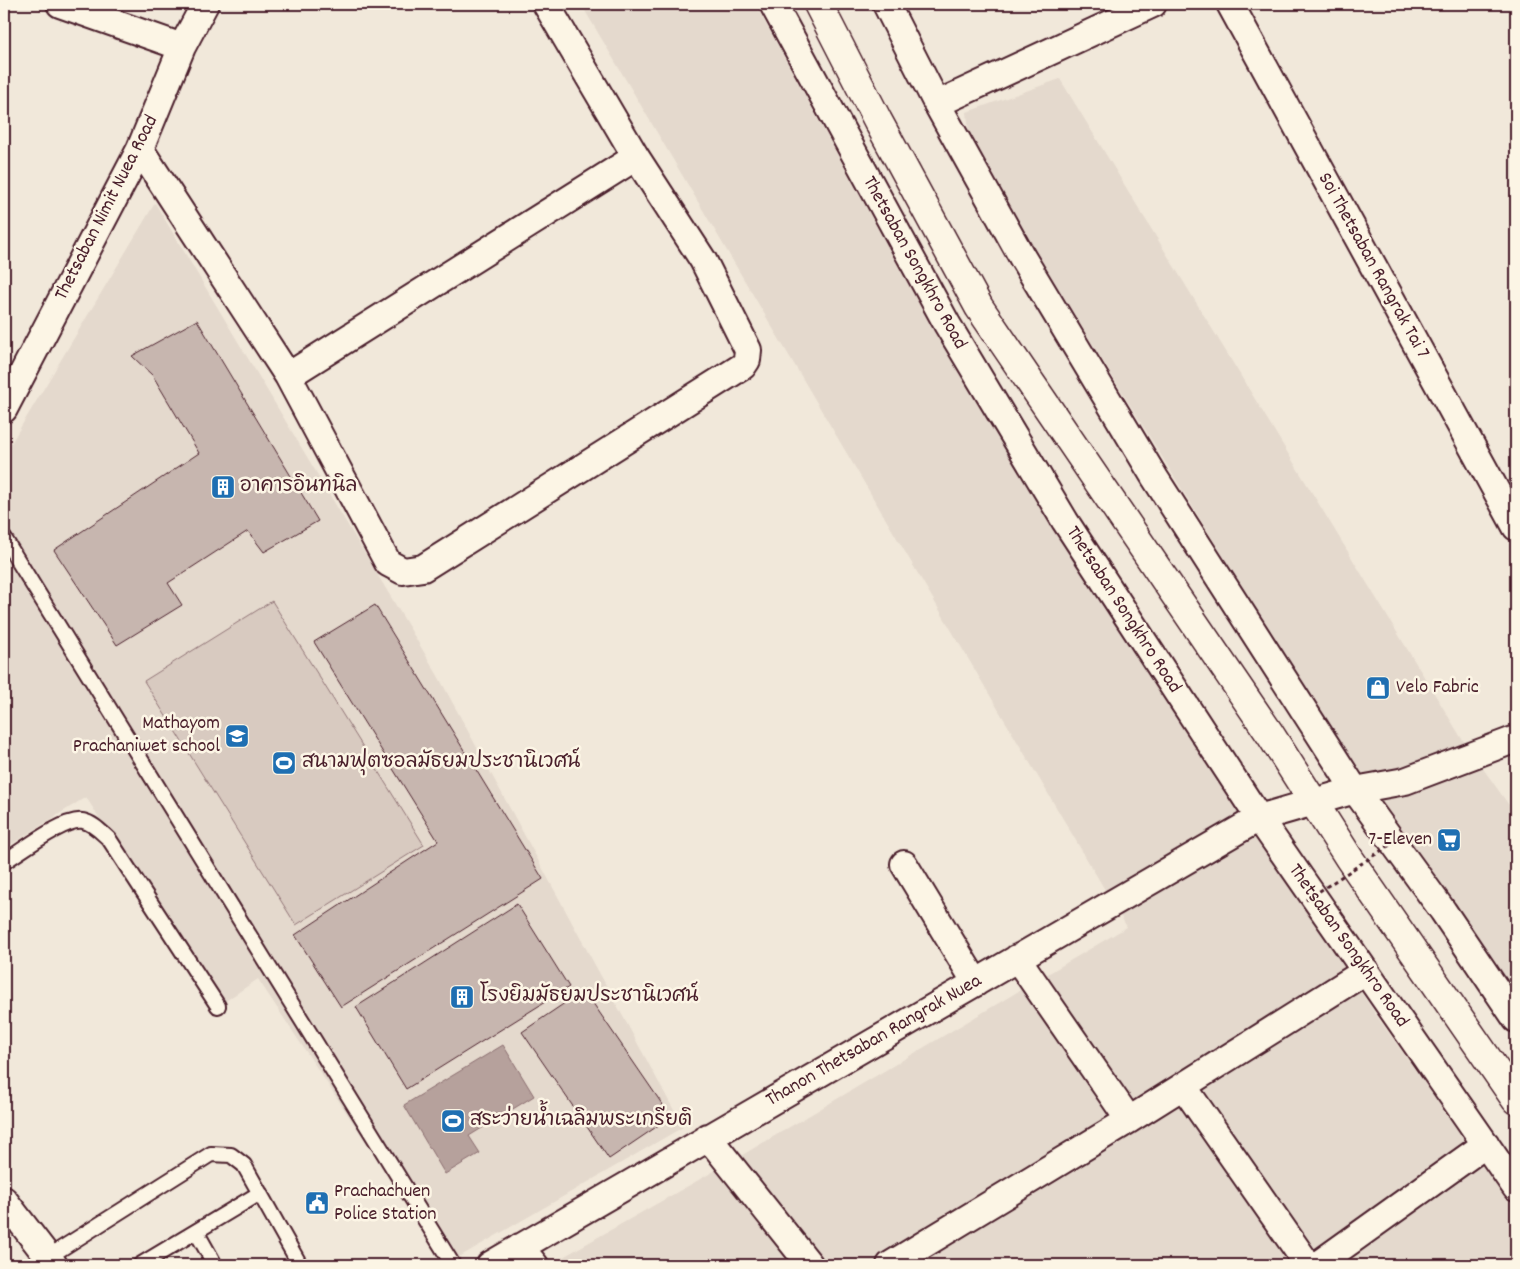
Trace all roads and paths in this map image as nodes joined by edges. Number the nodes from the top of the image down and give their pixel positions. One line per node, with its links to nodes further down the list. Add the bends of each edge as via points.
1 (60, 4): 9 (street)
2 (205, 4): 9 (street, Thetsaban Nimit Nuea Road)
3 (546, 4): 12 (street)
4 (773, 4): 20 (street, Thetsaban Songkhro Road, via 952,333 1065,521)
5 (818, 4): 19 (street, Thetsaban Songkhro Road, via 979,307)
6 (886, 4): 10 (street)
7 (1153, 4): 10 (street)
8 (1230, 4): 15 (street, Soi Thetsaban Rangrak Tai 7)
9 (182, 47): 11 (street, Thetsaban Nimit Nuea Road)
10 (937, 104): 18 (street, via 1022,257 1155,478)
11 (140, 149): 13 (street); 14 (street, Thetsaban Nimit Nuea Road)
12 (636, 157): 13 (street); 13 (street, via 703,260 748,350 747,360 743,366 423,568 403,571 388,563)
13 (288, 376)
14 (4, 409)
15 (1516, 527)
16 (4, 538): 44 (lane)
17 (1516, 739): 18 (street, Thanon Thetsaban Rangrak Nuea, via 1405,781)
18 (1355, 790): 19 (street, Thanon Thetsaban Rangrak Nuea); 29 (street)
19 (1314, 802): 20 (street, Thanon Thetsaban Rangrak Nuea); 31 (street, Thetsaban Songkhro Road)
20 (1259, 818): 25 (street, Thanon Thetsaban Rangrak Nuea); 26 (street, Thetsaban Songkhro Road)
21 (1404, 835): 24 (path, bridge)
22 (4, 862): 28 (lane, via 63,825 82,821 97,828 109,839)
23 (904, 864): 27 (street)
24 (1306, 900)
25 (1017, 958): 27 (street, Thanon Thetsaban Rangrak Nuea); 32 (street)
26 (1366, 971): 30 (street); 34 (street, Thetsaban Songkhro Road)
27 (976, 982): 33 (street, Thanon Thetsaban Rangrak Nuea)
28 (218, 1006)
29 (1516, 1019)
30 (1183, 1086): 32 (street); 48 (street)
31 (1516, 1100)
32 (1128, 1120): 47 (street)
33 (708, 1137): 39 (street, Thanon Thetsaban Rangrak Nuea); 46 (street)
34 (1486, 1144): 35 (street, Thetsaban Songkhro Road); 49 (street)
35 (1516, 1188)
36 (260, 1193): 38 (lane); 40 (lane, via 244,1165 231,1155 211,1154); 43 (lane)
37 (4, 1200): 40 (street)
38 (197, 1233): 41 (lane); 42 (lane)
39 (527, 1256): 45 (street, Thanon Thetsaban Rangrak Nuea)
40 (51, 1261)
41 (140, 1265)
42 (215, 1265)
43 (300, 1265)
44 (453, 1265)
45 (490, 1265)
46 (810, 1265)
47 (890, 1265)
48 (1308, 1265)
49 (1317, 1265)

